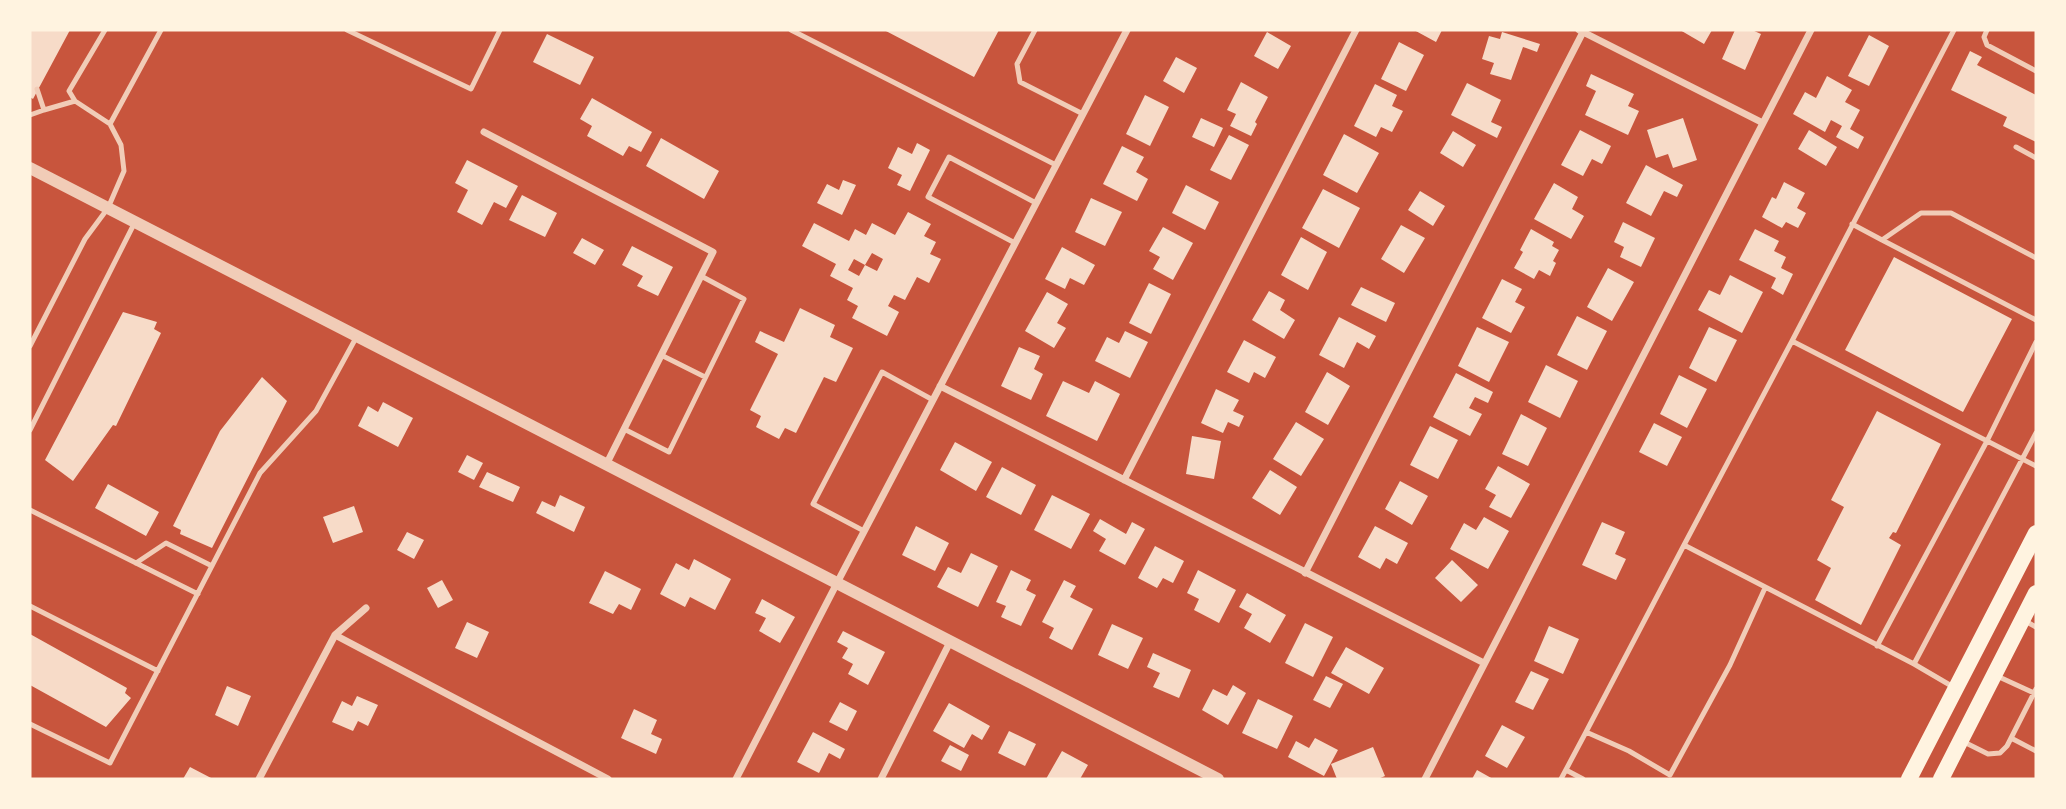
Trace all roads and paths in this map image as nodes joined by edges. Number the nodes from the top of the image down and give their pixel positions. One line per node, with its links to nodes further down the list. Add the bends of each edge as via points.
1 (105, 30): 15 (lane, via 69,91)
2 (161, 30): 20 (lane)
3 (347, 30): 4 (lane, via 471,89)
4 (500, 30)
5 (791, 30): 24 (lane)
6 (1035, 30): 17 (lane, via 1017,64 1020,82)
7 (1127, 30): 17 (street)
8 (1356, 30): 50 (street)
9 (1811, 30): 19 (street)
10 (1954, 30): 29 (lane)
11 (1987, 30): 13 (lane, via 1987,46)
12 (1581, 31): 19 (street); 57 (street)
13 (2036, 71)
14 (37, 89): 16 (lane)
15 (75, 101): 16 (lane); 20 (lane)
16 (44, 110): 18 (lane)
17 (1083, 114): 24 (street)
18 (30, 115)
19 (1763, 123): 68 (street)
20 (110, 124): 27 (lane, via 121,145 124,171)
21 (484, 132): 33 (street, via 713,252)
22 (2016, 147): 23 (lane)
23 (2036, 158)
24 (1056, 165): 26 (street)
25 (30, 168): 27 (street)
26 (1036, 203): 31 (street); 31 (lane, via 950,157 928,197)
27 (108, 208): 28 (street); 38 (lane, via 85,239)
28 (135, 222): 35 (street); 44 (lane)
29 (1853, 224): 30 (lane); 36 (lane)
30 (1882, 240): 32 (lane, via 1921,213 1951,213); 34 (lane)
31 (1015, 243): 41 (street)
32 (2036, 258)
33 (701, 276): 39 (street); 40 (lane, via 744,299)
34 (2036, 320)
35 (357, 336): 48 (street); 56 (lane, via 316,411 260,473)
36 (1792, 341): 46 (lane); 54 (lane)
37 (2036, 342): 46 (lane)
38 (30, 346)
39 (661, 355): 40 (lane); 43 (street)
40 (705, 377): 43 (lane, via 669,452)
41 (940, 386): 42 (street); 50 (street)
42 (933, 400): 52 (street); 52 (lane, via 882,372 813,504)
43 (624, 429): 48 (street)
44 (30, 430)
45 (2036, 433): 47 (lane)
46 (1987, 441): 47 (lane); 67 (lane)
47 (2023, 459): 49 (lane); 69 (lane)
48 (607, 465): 58 (street)
49 (2036, 466)
50 (1124, 480): 57 (street)
51 (30, 510): 55 (lane)
52 (864, 531): 58 (street)
53 (2036, 533): 72 (main road)
54 (1684, 545): 59 (lane); 77 (lane)
55 (136, 563): 56 (lane, via 166,543); 61 (lane)
56 (212, 566): 61 (lane)
57 (1305, 573): 68 (street)
58 (836, 583): 66 (street); 84 (street)
59 (1765, 588): 67 (lane); 77 (lane, via 1730,665 1670,775)
60 (2036, 593): 64 (main road)
61 (198, 594): 70 (lane)
62 (30, 606): 70 (lane)
63 (366, 608): 65 (street)
64 (2029, 624): 71 (main road)
65 (335, 635): 82 (street); 83 (street)
66 (950, 642): 85 (street); 86 (street)
67 (1877, 646): 69 (lane)
68 (1484, 663): 87 (street)
69 (1914, 664): 72 (lane)
70 (158, 671): 76 (lane, via 110,763)
71 (1994, 675): 73 (lane); 75 (main road)
72 (1956, 688): 74 (main road)
73 (2036, 693): 78 (lane)
74 (1945, 710): 75 (main road); 90 (main road)
75 (1970, 722): 79 (main road)
76 (30, 724)
77 (1586, 732): 81 (lane)
78 (2011, 738): 79 (lane, via 2000,753 1988,754); 80 (lane)
79 (1961, 741): 91 (main road)
80 (2036, 751)
81 (1566, 770): 88 (lane); 89 (lane)
82 (259, 779)
83 (608, 779)
84 (736, 779)
85 (881, 779)
86 (1217, 779)
87 (1425, 779)
88 (1561, 779)
89 (1583, 779)
90 (1909, 779)
91 (1941, 779)

